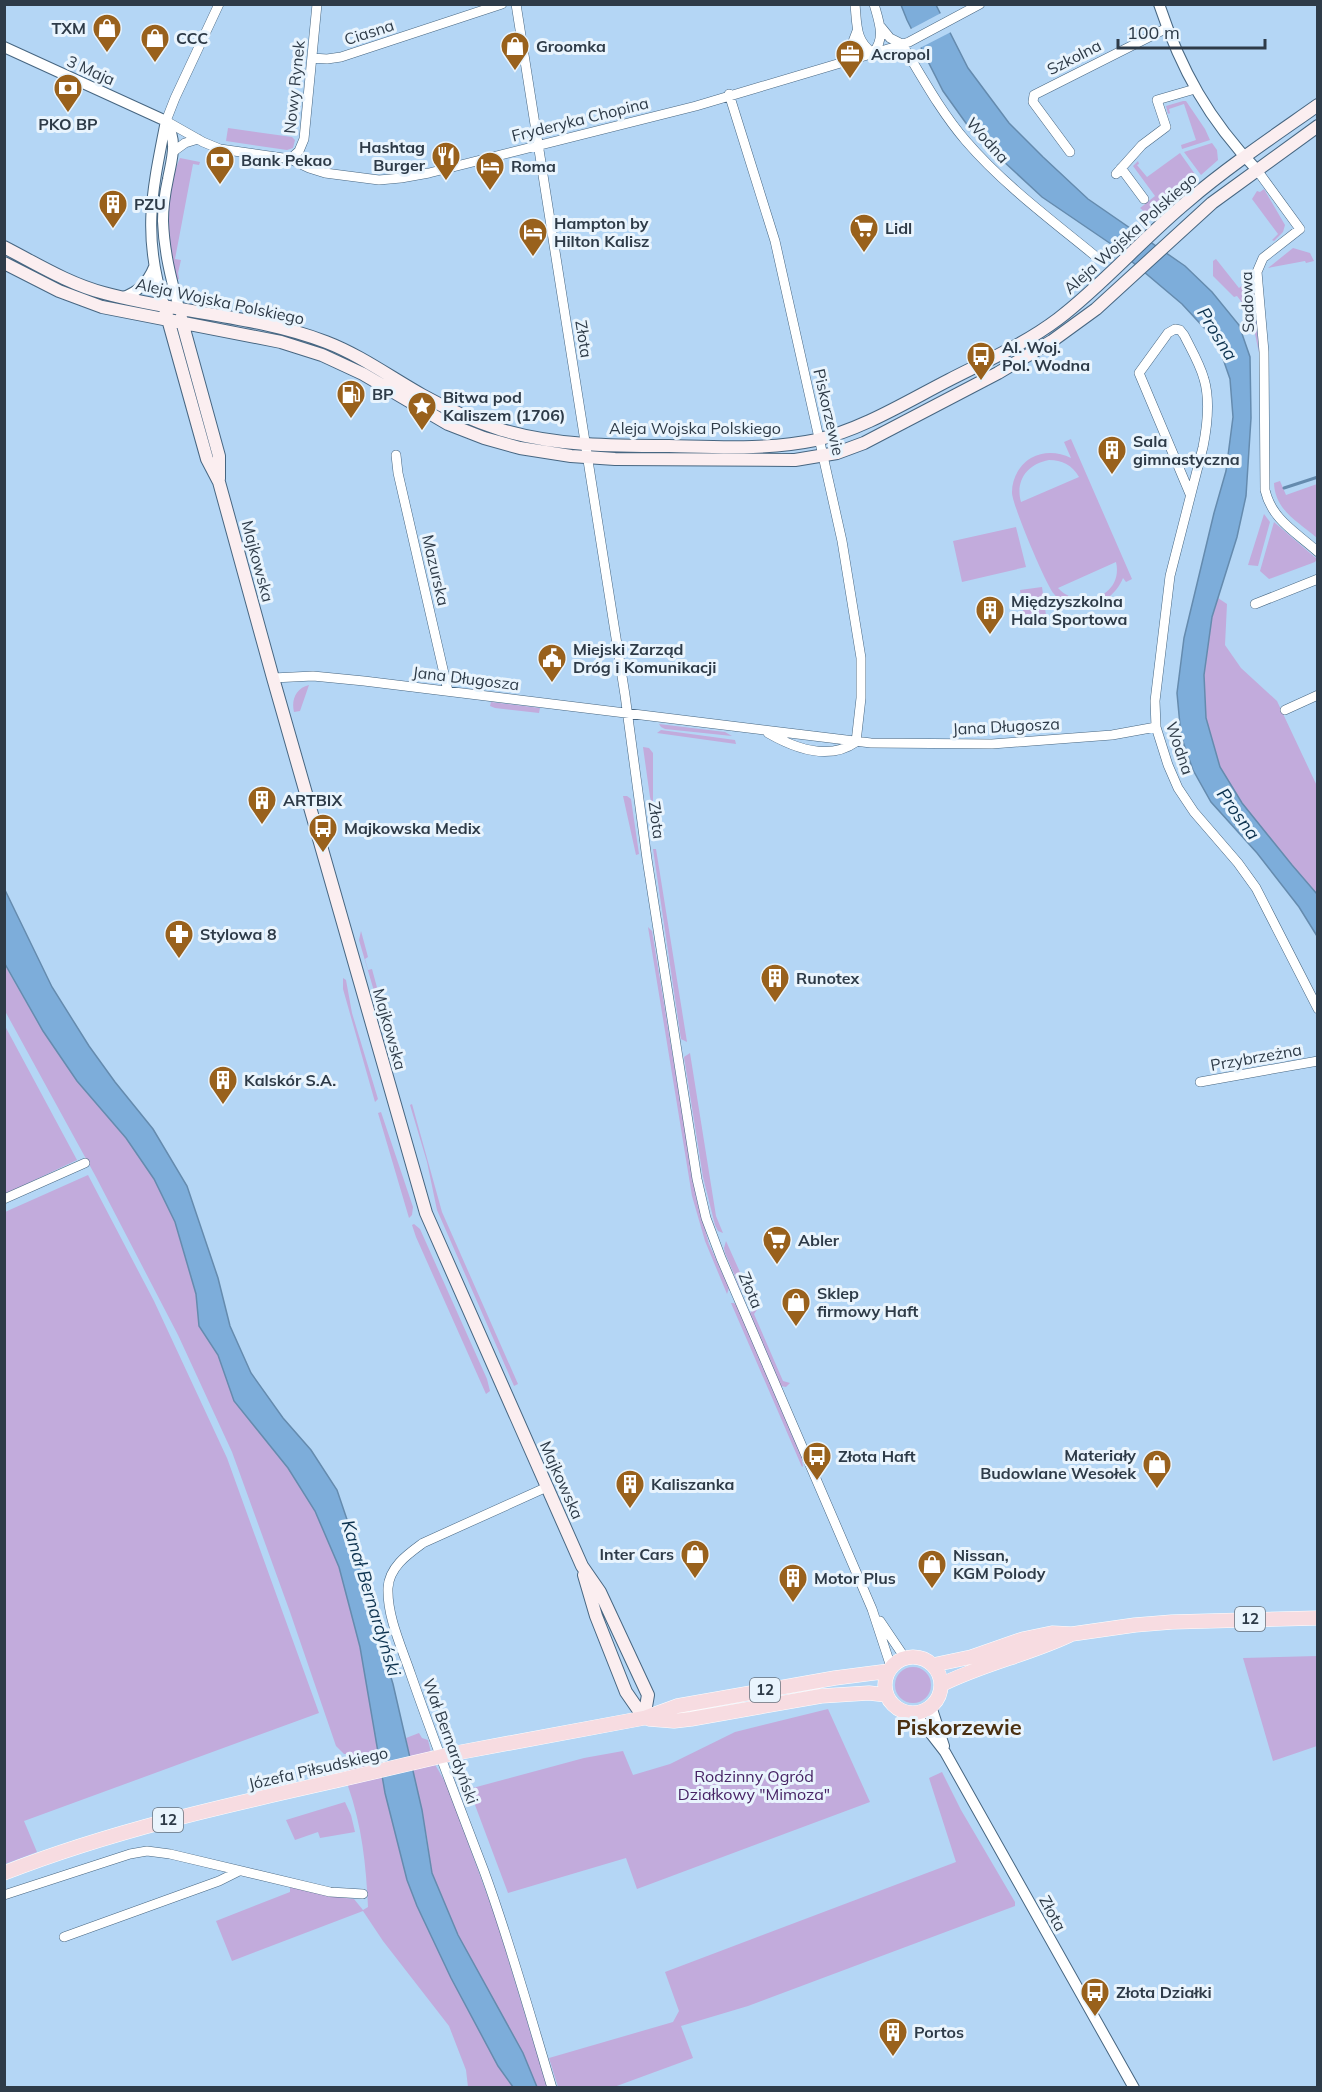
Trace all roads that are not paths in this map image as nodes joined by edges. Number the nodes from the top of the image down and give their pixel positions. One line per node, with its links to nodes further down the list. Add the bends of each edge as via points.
1 (219, 4): 20 (street)
2 (317, 4): 15 (street, Nowy Rynek)
3 (502, 4): 15 (street, Ciasna, via 341,57)
4 (516, 4): 23 (street, Złota)
5 (855, 4): 11 (street)
6 (874, 4): 9 (street)
7 (980, 4): 12 (street, Fryderyka Chopina)
8 (1159, 4): 10 (street)
9 (881, 27): 12 (street, Wodna, via 890,38); 14 (street, via 881,39)
10 (1167, 28): 17 (street); 25 (street, Szkolna, via 1034,95 1033,102)
11 (857, 31): 14 (street, via 864,46); 16 (street)
12 (906, 43): 14 (street, Fryderyka Chopina); 31 (street, Wodna, via 948,117 972,147 1016,191)
13 (4, 47): 20 (street, 3 Maja)
14 (873, 53): 16 (street, Fryderyka Chopina)
15 (312, 58): 27 (street, Nowy Rynek, via 304,140)
16 (840, 63): 18 (street, Fryderyka Chopina)
17 (1195, 89): 26 (street); 29 (street, via 1157,100 1166,127 1118,171)
18 (729, 94): 23 (street, Fryderyka Chopina); 39 (street, Piskorzewie, via 775,241)
19 (1317, 105): 26 (main road, Aleja Wojska Polskiego)
20 (166, 121): 22 (street, Nowy Rynek); 24 (street, Majkowska, via 173,135); 33 (street, Majkowska, via 150,206)
21 (1317, 126): 28 (main road, Aleja Wojska Polskiego)
22 (198, 139): 24 (street); 27 (street, Nowy Rynek, via 220,149)
23 (537, 145): 27 (street, Fryderyka Chopina, via 390,179 325,173); 40 (street, Złota)
24 (174, 151): 36 (street, Majkowska, via 165,194 164,228 167,265)
25 (1070, 152)
26 (1245, 157): 28 (street); 39 (main road, Aleja Wojska Polskiego, via 1189,200 1070,310 1028,339 879,416)
27 (290, 159)
28 (1257, 170): 42 (main road, Aleja Wojska Polskiego, via 1212,203 1079,322 1015,364 878,436); 46 (street, Sadowa, via 1300,229 1263,258 1257,272 1264,360 1265,490 1277,516)
29 (1144, 199)
30 (4, 247): 34 (main road, Aleja Wojska Polskiego, via 79,285)
31 (1094, 255)
32 (4, 262): 37 (main road, Aleja Wojska Polskiego, via 87,303)
33 (154, 267): 34 (street, via 142,286); 35 (street, Majkowska)
34 (123, 297): 35 (main road, Aleja Wojska Polskiego)
35 (164, 305): 36 (main road, Aleja Wojska Polskiego); 37 (main road, Majkowska)
36 (179, 308): 38 (main road, Majkowska); 40 (main road, Aleja Wojska Polskiego, via 310,336 354,354 470,418 529,437)
37 (168, 320): 38 (main road, Aleja Wojska Polskiego); 44 (main road, Majkowska, via 207,459)
38 (183, 323): 43 (main road, Aleja Wojska Polskiego, via 306,349 348,366 429,415 466,432 536,452); 44 (main road, Majkowska, via 219,456)
39 (819, 439): 40 (main road, Aleja Wojska Polskiego, via 748,447); 42 (street, Piskorzewie)
40 (585, 445): 43 (street, Złota)
41 (396, 456): 50 (street, Mazurska)
42 (823, 456): 43 (main road, Aleja Wojska Polskiego, via 778,461); 55 (street, Piskorzewie, via 861,658)
43 (587, 458): 53 (street, Złota)
44 (219, 482): 49 (main road, Majkowska)
45 (1190, 494): 45 (street, Wodna, via 1205,438 1206,390 1184,335 1175,329 1139,373); 54 (street, Wodna, via 1168,588 1155,702)
46 (1317, 552)
47 (1317, 579): 48 (street)
48 (1256, 604)
49 (273, 678): 50 (street, Jana Długosza, via 332,678); 61 (main road, Majkowska, via 426,1213)
50 (448, 691): 53 (street, Jana Długosza)
51 (1317, 695): 52 (street)
52 (1285, 710)
53 (628, 713): 55 (street, Jana Długosza); 63 (street, Złota, via 663,963 706,1218)
54 (1156, 727): 55 (street, Jana Długosza, via 1112,735 984,744); 56 (street, Wodna, via 1178,788 1256,888)
55 (856, 742)
56 (1317, 1009)
57 (1317, 1061): 58 (street, Przybrzeżna)
58 (1200, 1082)
59 (85, 1163): 60 (street)
60 (4, 1199)
61 (547, 1487): 62 (main road, Majkowska); 80 (street, Wał Bernardyński, via 423,1543 395,1569 388,1584 388,1602 432,1736 495,1904)
62 (582, 1566): 73 (main road, Majkowska, via 596,1616 623,1685); 73 (main road, Majkowska, via 600,1592 648,1695)
63 (872, 1609): 66 (street, Złota); 68 (street, Złota)
64 (1317, 1618): 65 (main road, 12, via 1172,1622)
65 (1072, 1634): 67 (main road, 12, via 1052,1633 1023,1639); 69 (main road, 12)
66 (905, 1658): 67 (main road, 12, via 917,1657); 68 (main road, 12)
67 (933, 1665): 69 (main road)
68 (890, 1669): 70 (main road, via 885,1683); 73 (main road, Józefa Piłsudskiego / 12, via 677,1706)
69 (941, 1685): 71 (main road)
70 (887, 1695): 72 (main road, via 898,1708); 73 (main road, Józefa Piłsudskiego / 12, via 821,1696 674,1721)
71 (931, 1706): 72 (main road); 74 (street, Złota)
72 (914, 1712): 74 (street, Złota)
73 (644, 1718): 76 (main road, Józefa Piłsudskiego / 12, bridge, via 451,1754 146,1826)
74 (945, 1752): 81 (street, Złota)
75 (239, 1871): 77 (street, via 330,1892); 78 (street, via 170,1854 139,1852); 79 (street)
76 (4, 1873)
77 (363, 1894)
78 (4, 1895)
79 (64, 1937)
80 (552, 2088)
81 (1134, 2088)

